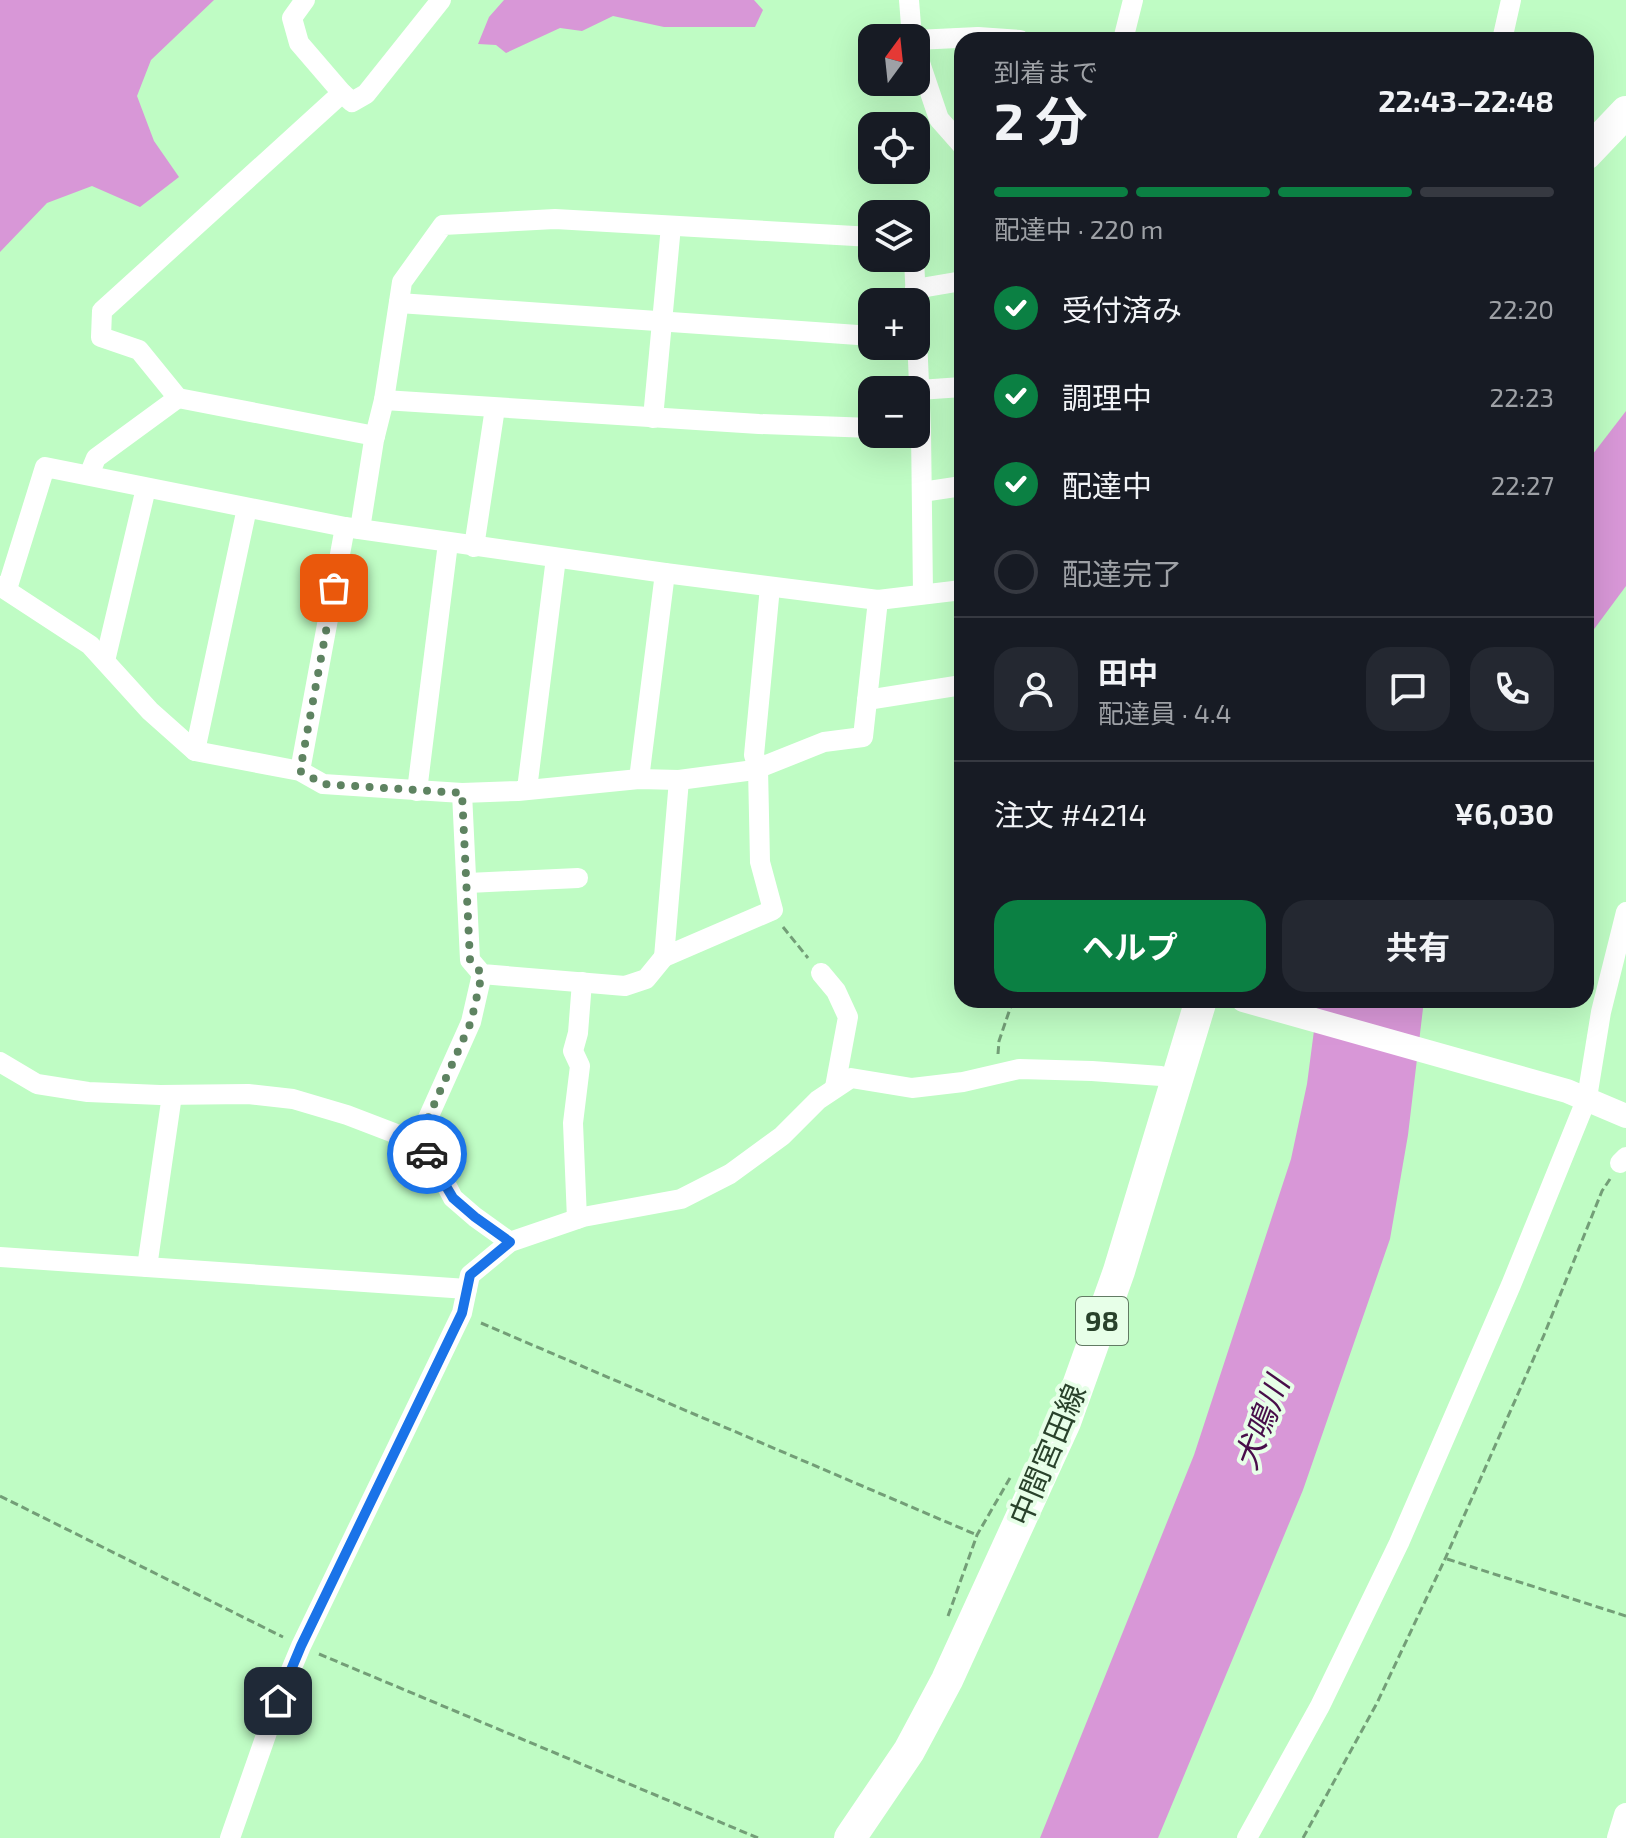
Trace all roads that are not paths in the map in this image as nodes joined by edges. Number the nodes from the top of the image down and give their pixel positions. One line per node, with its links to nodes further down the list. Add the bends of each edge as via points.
1 (305, 0): 12 (street, via 292,18 299,43)
2 (441, 0): 12 (street, via 366,94 352,102)
3 (909, 0): 6 (street)
4 (1133, 0): 7 (street)
5 (1511, 0): 8 (street)
6 (912, 24)
7 (1125, 32)
8 (1504, 32)
9 (930, 38): 10 (street)
10 (954, 38)
11 (930, 92): 14 (street, via 939,119)
12 (342, 93): 25 (street, via 102,311 101,337 139,350)
13 (1626, 112): 15 (main road)
14 (954, 136)
15 (1594, 146)
16 (671, 226): 17 (street); 20 (street, via 555,219 443,225 402,282); 21 (street)
17 (858, 236)
18 (954, 283): 19 (street)
19 (930, 291)
20 (399, 303): 21 (street); 26 (street)
21 (662, 324): 22 (street); 28 (street)
22 (858, 335)
23 (954, 388): 24 (street)
24 (930, 389)
25 (178, 398): 30 (street); 32 (street, via 96,458)
26 (384, 400): 27 (street); 30 (street)
27 (495, 408): 28 (street); 39 (street)
28 (653, 418): 29 (street)
29 (858, 427)
30 (375, 436): 37 (street)
31 (920, 448): 35 (street)
32 (89, 475): 34 (street); 43 (street, via 45,467)
33 (954, 487): 35 (street)
34 (146, 488): 36 (street); 47 (street)
35 (922, 492): 45 (street)
36 (247, 508): 37 (street); 50 (street)
37 (352, 528): 38 (street); 52 (street)
38 (448, 543): 39 (street); 56 (street)
39 (474, 547): 40 (street)
40 (556, 558): 41 (street); 55 (street)
41 (665, 573): 42 (street); 53 (street)
42 (770, 587): 46 (street); 51 (street, via 754,755)
43 (4, 588): 47 (street, via 90,645)
44 (954, 591): 45 (street)
45 (923, 594): 46 (street)
46 (878, 600): 49 (street)
47 (105, 661): 50 (street)
48 (954, 686): 49 (street)
49 (867, 700): 51 (street, via 863,737 824,742)
50 (195, 751): 52 (street)
51 (758, 768): 54 (street); 61 (street, via 760,862 773,910)
52 (300, 771): 56 (street, via 323,784)
53 (639, 779): 54 (street); 55 (street)
54 (679, 780): 61 (street)
55 (527, 789): 57 (street)
56 (417, 791): 57 (street)
57 (462, 793): 59 (street)
58 (578, 878): 59 (street)
59 (468, 883): 63 (street, via 470,960)
60 (1626, 912): 70 (street)
61 (664, 957): 64 (street, via 646,979 625,986)
62 (821, 973): 69 (street, via 848,1017)
63 (482, 974): 64 (street); 73 (street, via 471,1022)
64 (582, 982): 74 (street, via 573,1051 580,1066 573,1123)
65 (1198, 1008): 68 (main road, 中間宮田線 / 98)
66 (1271, 1008): 70 (street)
67 (0, 1062): 71 (street, via 37,1084)
68 (1175, 1080): 69 (street, via 1019,1069 912,1088 851,1078); 81 (main road, 中間宮田線 / 98, via 1119,1271 1065,1422 947,1680 909,1751)
69 (835, 1087): 74 (street, via 730,1174 681,1199)
70 (1577, 1094): 72 (street); 82 (street, via 1511,1285 1399,1543 1320,1706)
71 (172, 1095): 73 (street, via 293,1099 382,1129); 77 (street)
72 (1624, 1115)
73 (419, 1149): 75 (street, via 431,1156 453,1198)
74 (577, 1219): 75 (street)
75 (510, 1242): 78 (street, via 470,1275)
76 (0, 1257): 77 (street)
77 (147, 1267): 78 (street)
78 (467, 1289): 80 (street, via 462,1313 301,1646)
79 (1626, 1815): 83 (street)
80 (230, 1838)
81 (850, 1838)
82 (1247, 1838)
83 (1619, 1838)

